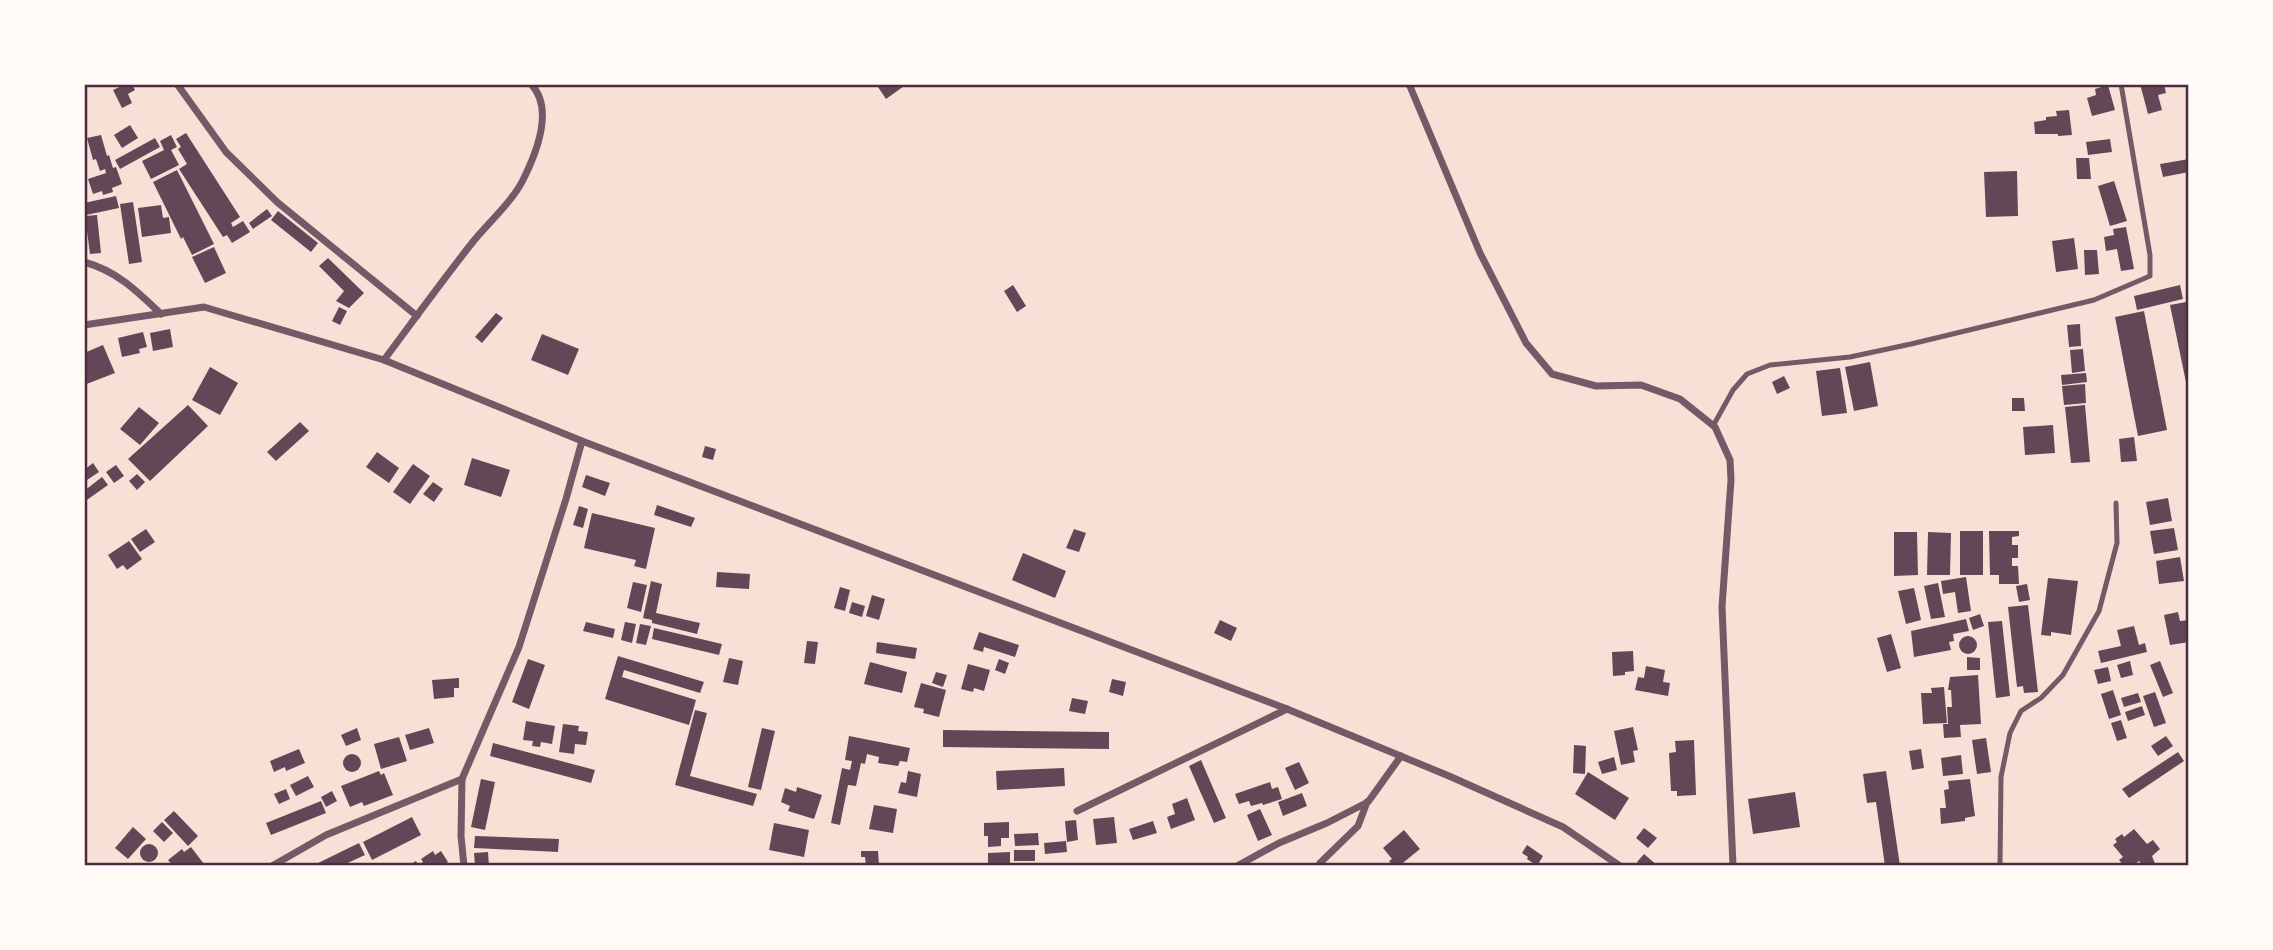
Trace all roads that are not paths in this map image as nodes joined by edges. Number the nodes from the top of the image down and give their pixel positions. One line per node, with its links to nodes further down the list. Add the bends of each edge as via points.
1 (177, 84): 7 (street, via 226,152 277,202)
2 (531, 84): 7 (street, via 542,116 537,148 521,183)
3 (1409, 84): 10 (street, via 1480,253 1527,343 1552,374 1596,386 1642,385 1680,399)
4 (2121, 84): 10 (lane, via 2150,276 2094,300 1923,341 1850,357 1770,365 1747,374)
5 (84, 262): 6 (street, via 125,281)
6 (161, 314): 8 (street); 9 (street, via 204,307)
7 (417, 316): 9 (street)
8 (84, 325)
9 (384, 360): 11 (street)
10 (1713, 426): 23 (street, via 1730,460 1731,480 1722,607)
11 (582, 441): 13 (street); 15 (street, via 519,647)
12 (2116, 503): 24 (lane, via 2117,543 2099,611 2063,675 2021,711 2010,733 2001,777)
13 (1287, 709): 14 (street); 17 (street)
14 (1401, 756): 16 (street); 22 (street, via 1563,827)
15 (462, 779): 19 (street, via 326,835); 20 (street)
16 (1367, 802): 18 (street, via 1357,826); 21 (street)
17 (1077, 811)
18 (1320, 863)
19 (272, 866)
20 (464, 866)
21 (1237, 866)
22 (1620, 866)
23 (1733, 866)
24 (2000, 866)

